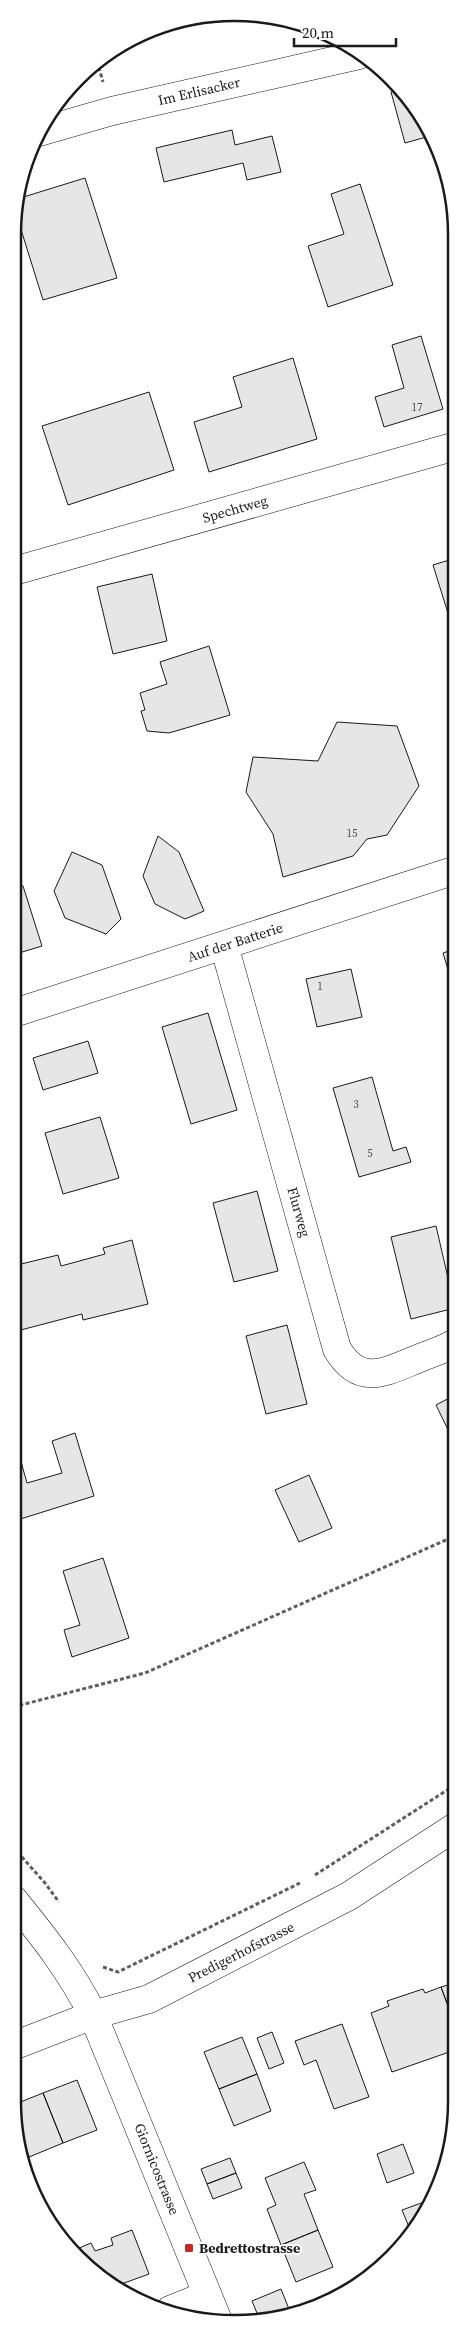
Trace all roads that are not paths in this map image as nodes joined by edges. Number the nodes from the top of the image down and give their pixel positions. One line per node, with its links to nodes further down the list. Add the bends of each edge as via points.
1 (352, 57): 2 (street, Im Erlisacker, via 112,111)
2 (49, 129)
3 (448, 448): 4 (street, Spechtweg)
4 (21, 569)
5 (448, 873): 6 (street, Auf der Batterie)
6 (224, 945): 7 (street, Auf der Batterie); 8 (street, Flurweg, via 337,1349 345,1363 372,1374 386,1372)
7 (21, 1011)
8 (448, 1346)
9 (448, 1832): 11 (street, Predigerhofstrasse, via 349,1896 149,1999)
10 (21, 1909): 11 (street, Giornicostrasse, via 51,1945)
11 (93, 2015): 12 (street, Predigerhofstrasse); 13 (street, Giornicostrasse)
12 (21, 2043)
13 (208, 2295): 14 (street); 15 (street, Giornicostrasse)
14 (178, 2307)
15 (215, 2314)

